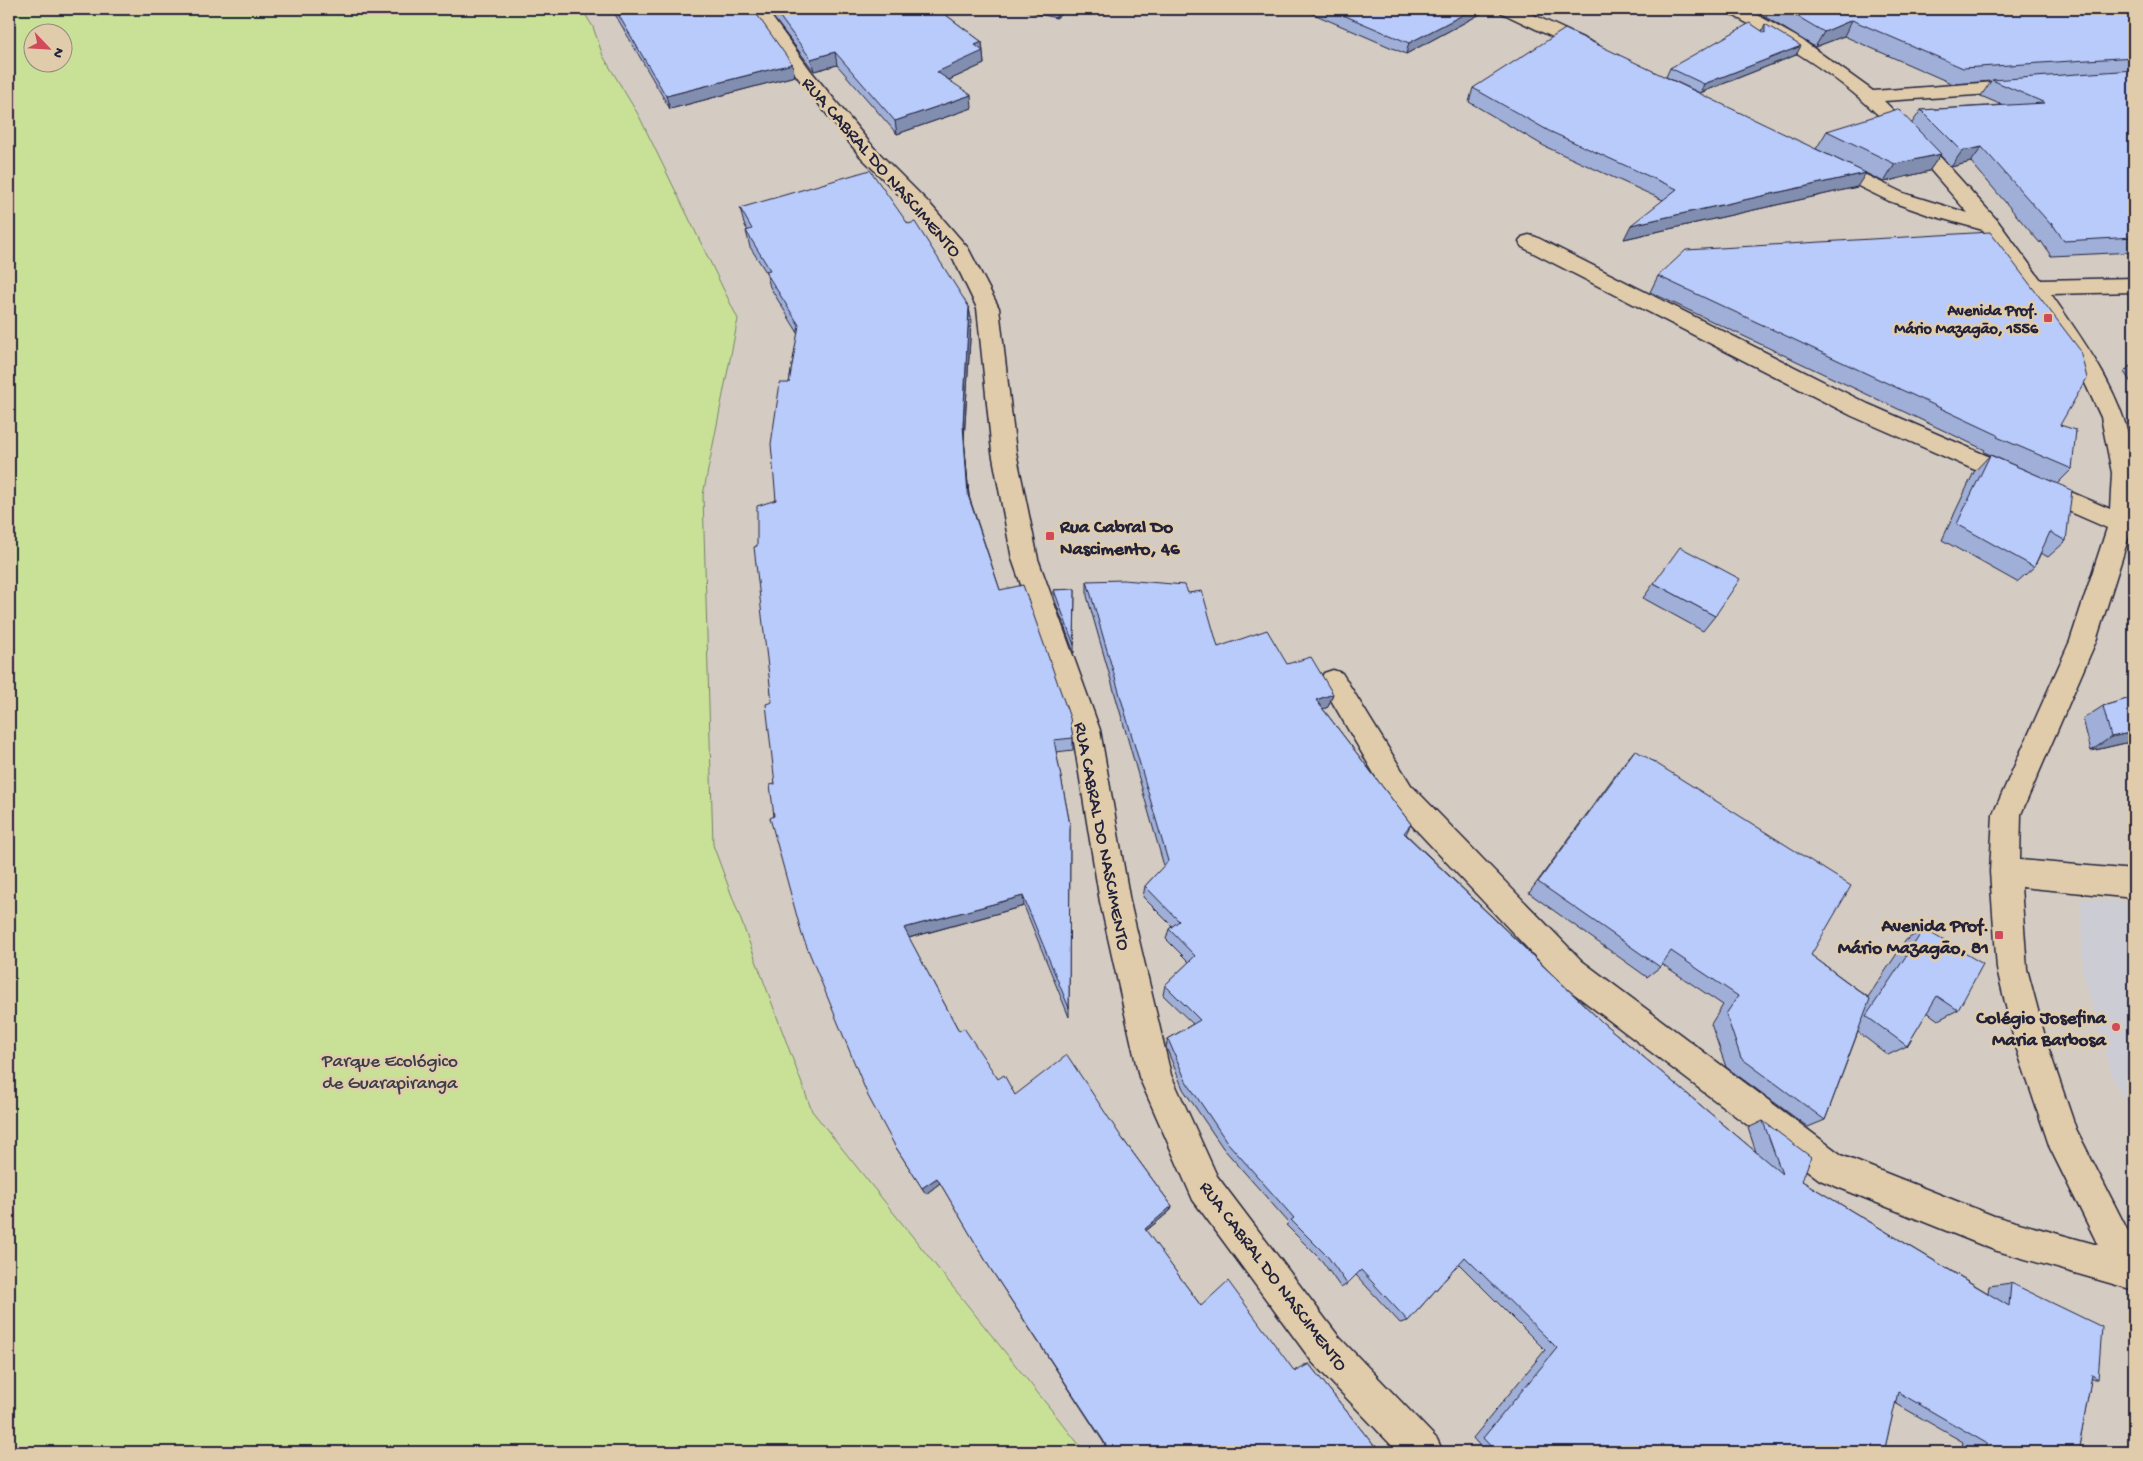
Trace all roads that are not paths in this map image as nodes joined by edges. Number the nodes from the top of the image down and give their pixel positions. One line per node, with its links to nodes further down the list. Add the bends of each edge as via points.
1 (757, 9): 17 (street, RUA CABRAL DO NASCIMENTO, via 867,152 961,253 988,308 1004,452 1025,559 1086,730 1115,902 1155,1076 1205,1188 1326,1350)
2 (1508, 9): 4 (street)
3 (1735, 9): 6 (street, via 1796,44)
4 (1605, 56)
5 (2036, 85): 6 (street)
6 (1869, 96): 8 (street)
7 (1808, 154): 8 (street, via 1896,197)
8 (1990, 225): 11 (street)
9 (1529, 242): 12 (street, via 1860,410)
10 (2134, 285): 11 (street)
11 (2036, 287): 12 (street, via 2084,358 2113,417 2124,473)
12 (2128, 524): 14 (street, via 2083,642 2007,814)
13 (1333, 682): 16 (street, via 1401,794 1571,972 1832,1168 1994,1233)
14 (2005, 872): 15 (street); 16 (street, via 2012,969 2031,1044 2062,1136)
15 (2134, 884)
16 (2132, 1270)
17 (1424, 1452)

